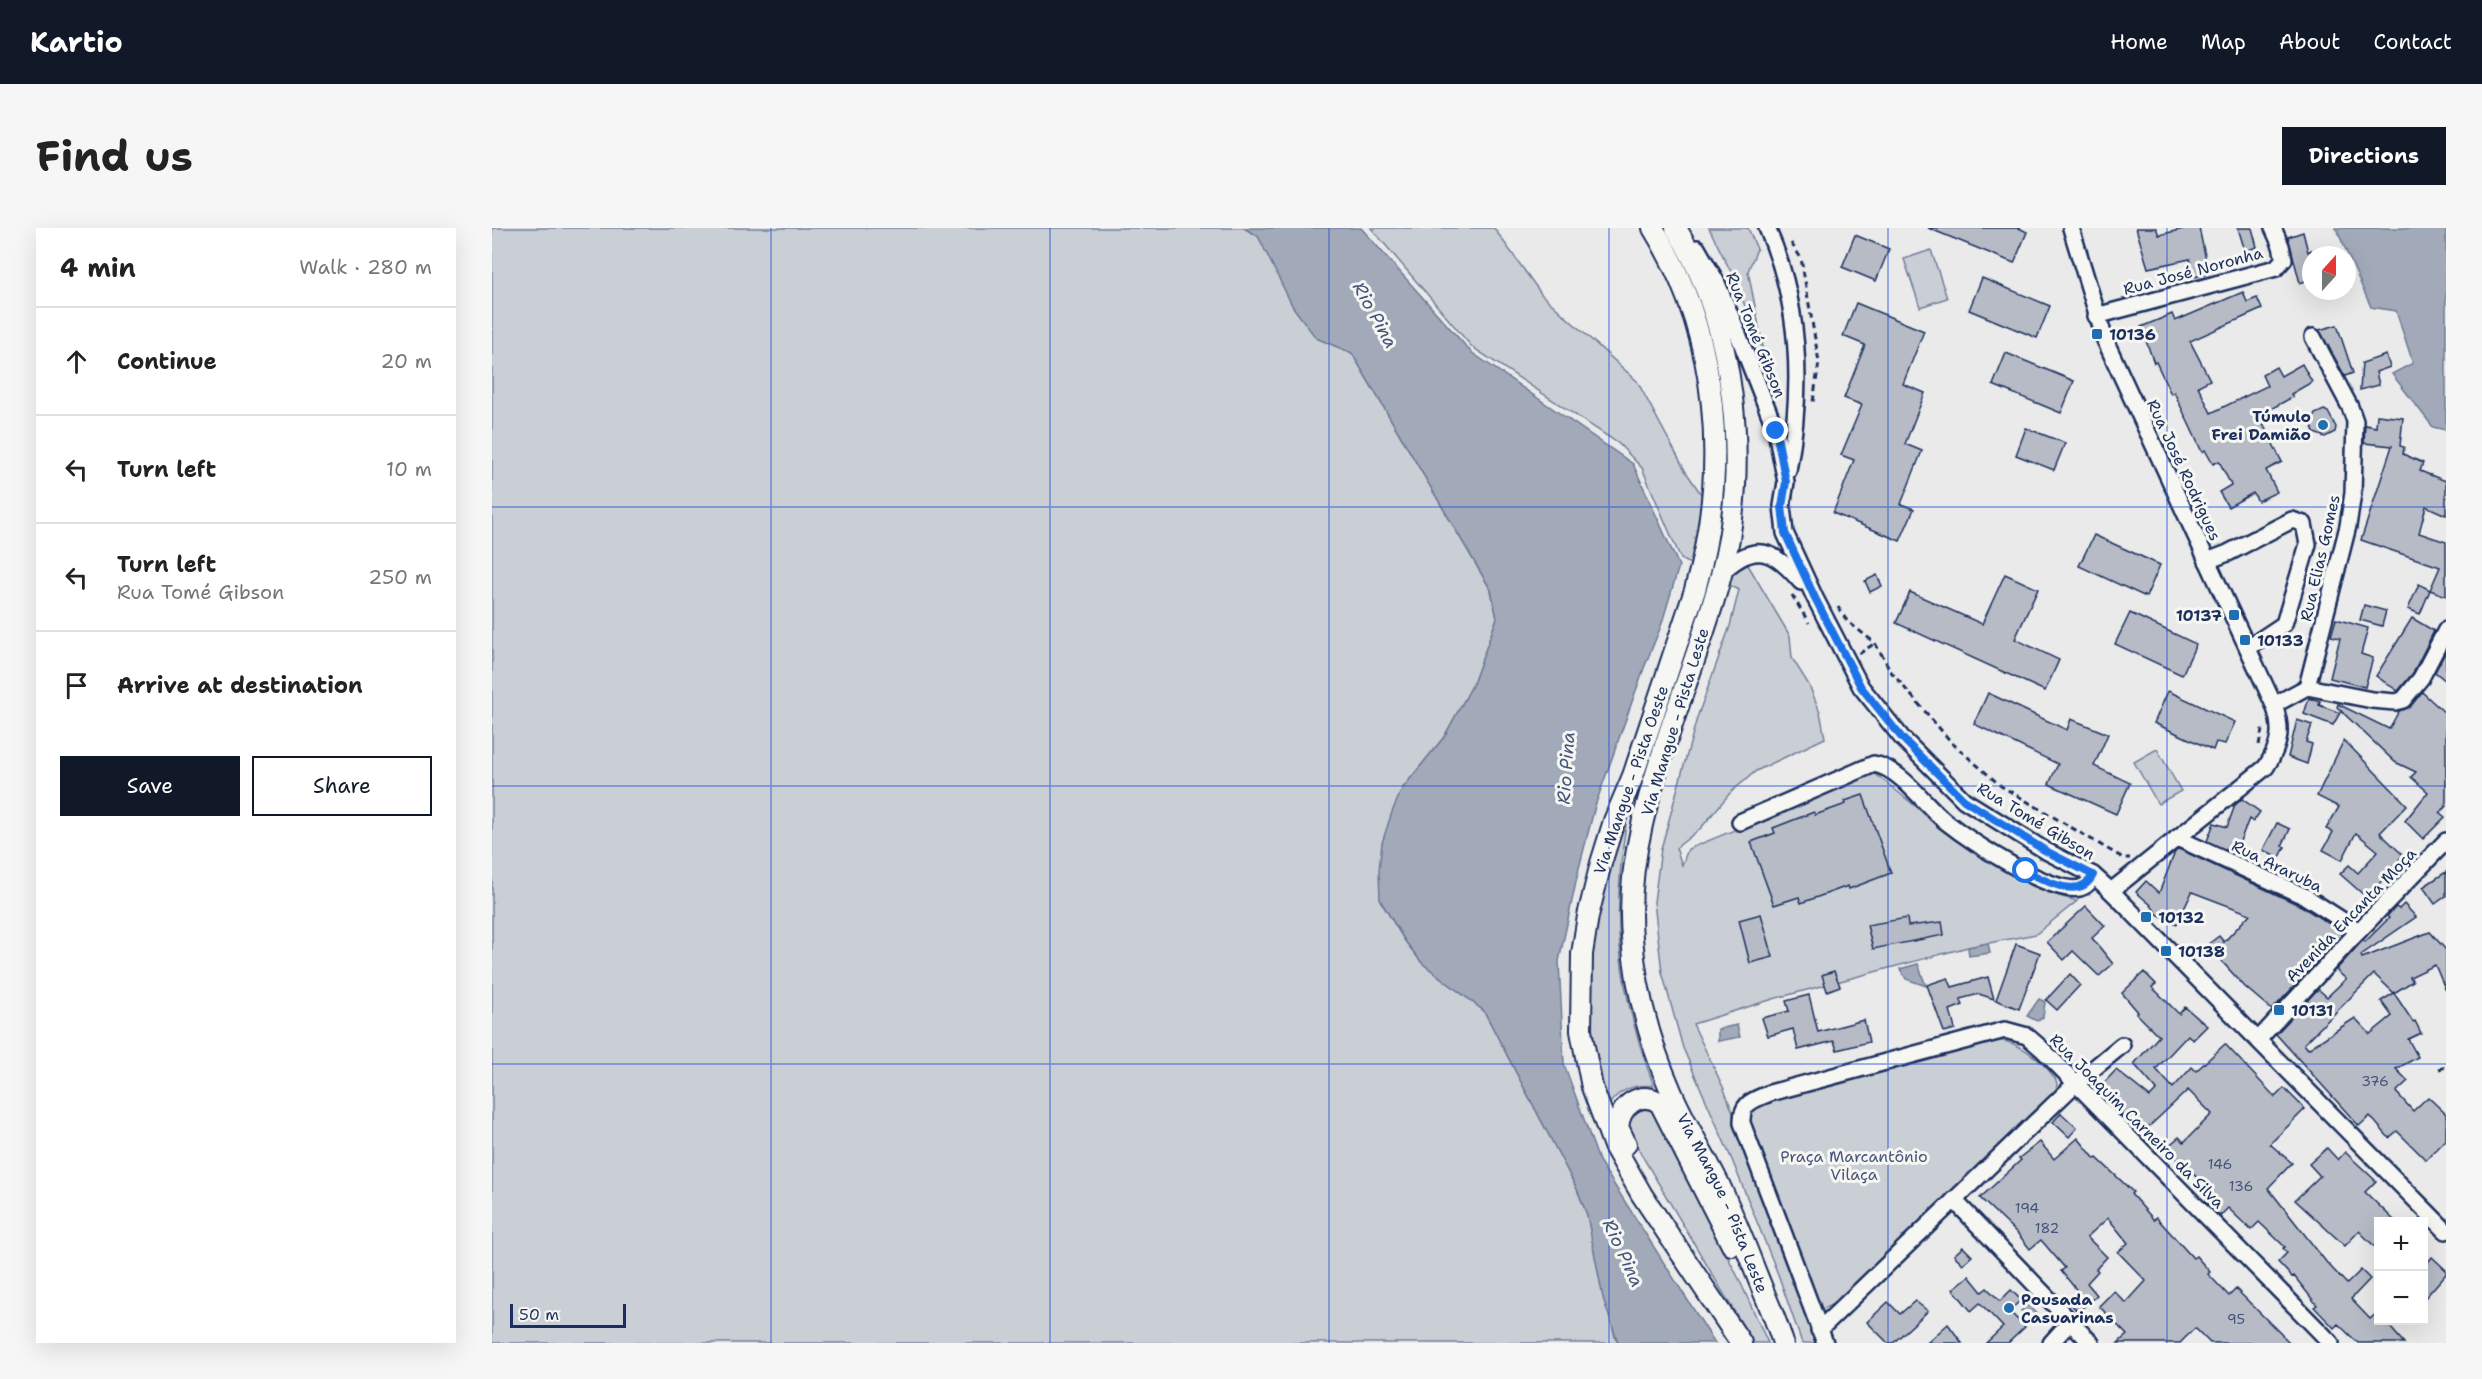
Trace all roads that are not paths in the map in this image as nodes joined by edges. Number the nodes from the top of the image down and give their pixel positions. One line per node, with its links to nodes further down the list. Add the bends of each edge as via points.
1 (1653, 228): 28 (main road, Via Mangue - Pista Oeste, via 1689,300 1702,344 1716,448 1713,492 1695,590 1601,863 1588,916 1580,991 1581,1031 1602,1115 1642,1195)
2 (1676, 228): 11 (main road, Via Mangue - Pista Leste, via 1708,298 1732,403 1734,503)
3 (1684, 228): 9 (street, Rua Tomé Gibson, via 1716,281 1747,355 1776,431)
4 (1767, 228): 9 (street, via 1784,276 1796,340 1797,415)
5 (2071, 228): 7 (street, Rua José Rodrigues)
6 (2273, 228): 7 (street, Rua José Noronha, via 2284,259 2276,268)
7 (2096, 316): 10 (street, Rua José Rodrigues)
8 (2313, 337): 15 (street, Rua Elias Gomes, via 2355,421 2348,526)
9 (1786, 482): 12 (street, Rua Tomé Gibson, via 1782,506 1785,533)
10 (2207, 561): 14 (street, Rua José Rodrigues); 14 (street, via 2292,520 2304,524 2308,544 2284,624)
11 (1721, 573): 12 (street, Rua Tomé Gibson, via 1745,554 1771,555 1785,563); 31 (main road, Via Mangue - Pista Leste, via 1647,801 1632,886 1631,935 1641,1001 1671,1092 1744,1240)
12 (1815, 598): 20 (street, Rua Tomé Gibson, via 1861,687 1902,738 1964,800)
13 (2446, 630): 15 (street, via 2421,678 2403,700 2372,700)
14 (2248, 648): 16 (street, Rua José Rodrigues)
15 (2307, 687): 16 (street)
16 (2274, 705): 18 (street, Rua José Rodrigues, via 2280,722 2277,751 2266,767)
17 (1740, 822): 20 (street, via 1874,764 1897,775 1952,826 2044,881 2079,888 2088,884)
18 (2177, 838): 21 (street); 22 (street, Rua Araruba, via 2306,897)
19 (2444, 848): 22 (street, Avenida Encanta Moça)
20 (2093, 875): 21 (street, Rua Tomé Gibson)
21 (2111, 891): 23 (street, Rua Tomé Gibson)
22 (2359, 931): 23 (street, Avenida Encanta Moça)
23 (2258, 1040): 27 (street, Rua Tomé Gibson)
24 (2122, 1045): 25 (street)
25 (2075, 1084): 26 (street); 30 (street, Rua Joaquim Carneiro da Silva, via 2027,1036 2005,1030 1749,1102 1742,1112 1742,1123); 35 (street, Rua Joaquim Carneiro da Silva)
26 (1954, 1200): 29 (street); 30 (street)
27 (2446, 1231)
28 (1673, 1240): 31 (main road, via 1618,1127 1623,1109 1644,1098 1664,1109); 32 (main road, Via Mangue - Pista Oeste)
29 (2070, 1322): 33 (street); 34 (street)
30 (1822, 1337)
31 (1782, 1339)
32 (1741, 1343)
33 (2051, 1343)
34 (2091, 1343)
35 (2331, 1343)

